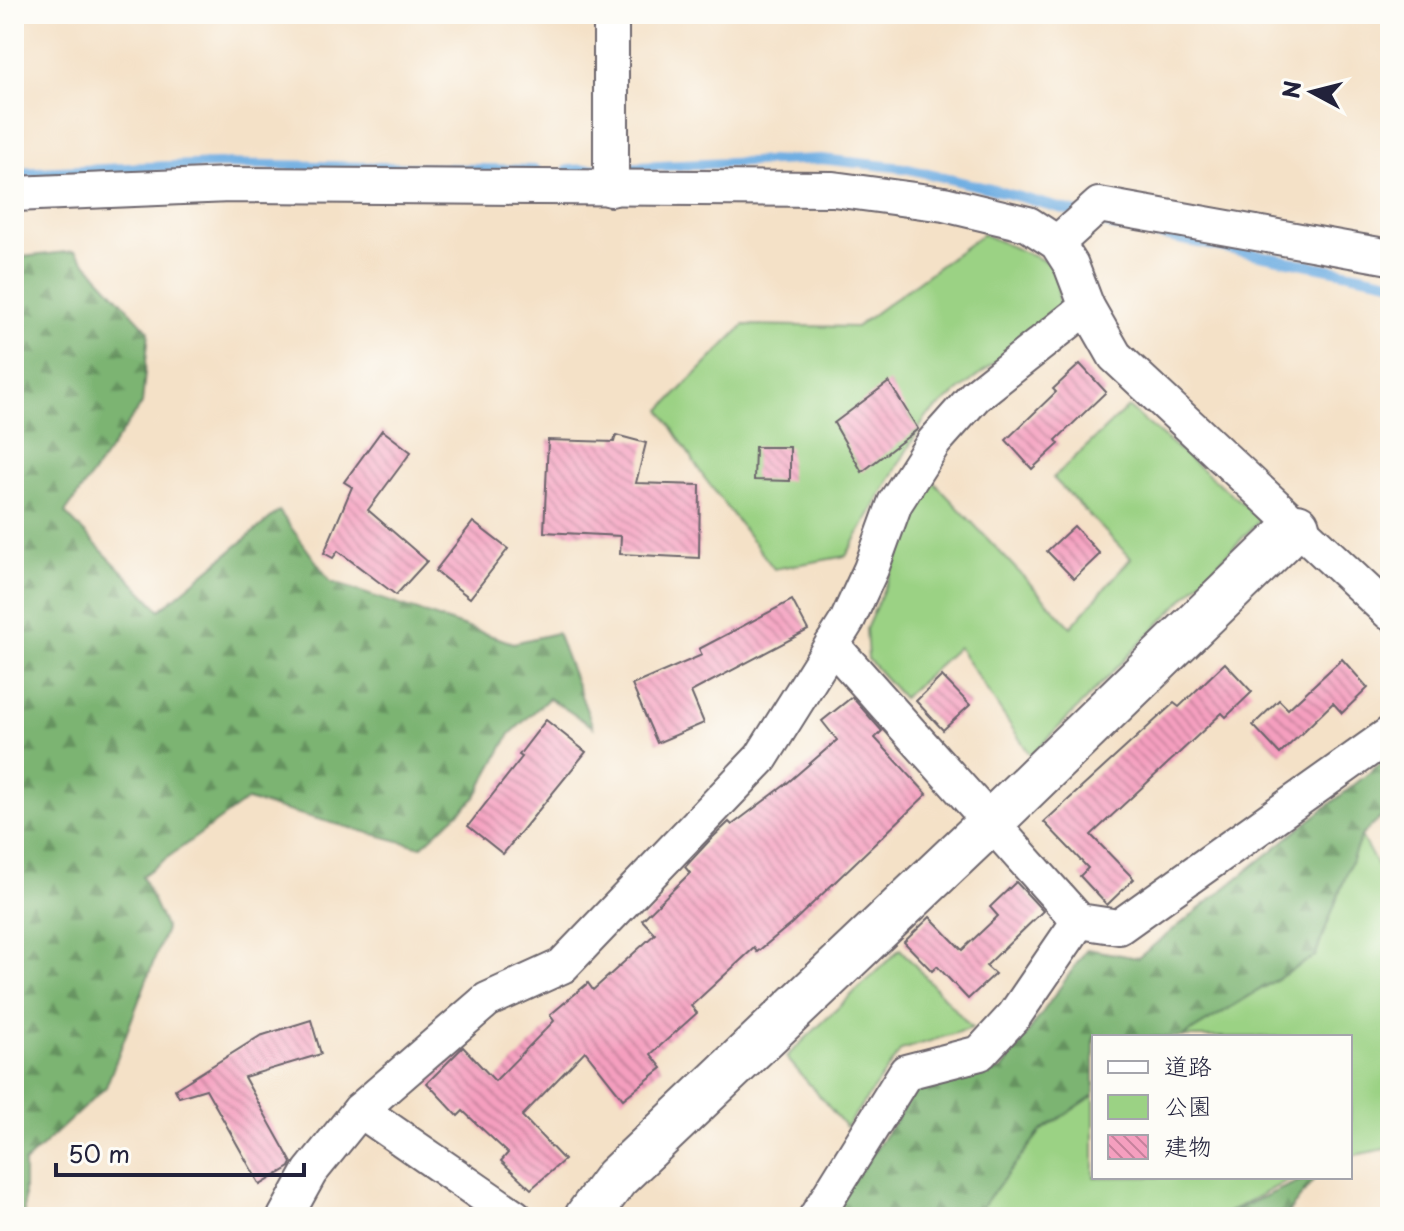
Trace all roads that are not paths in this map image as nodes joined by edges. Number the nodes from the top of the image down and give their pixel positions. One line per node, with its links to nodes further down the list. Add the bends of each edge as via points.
1 (611, 14): 2 (street)
2 (611, 189): 3 (street, via 230,185); 4 (street, via 833,189 944,204 1028,224)
3 (14, 194)
4 (1057, 243): 5 (street, via 1099,205); 6 (street)
5 (1390, 257)
6 (1087, 307): 7 (street, via 1115,356); 9 (street, via 975,396 934,442 895,503 871,569)
7 (1297, 526): 8 (street); 11 (street)
8 (1390, 613)
9 (832, 645): 11 (street); 13 (street, via 761,758 562,966 487,1000)
10 (1390, 734): 12 (street, via 1119,927)
11 (991, 822): 12 (street); 16 (street, via 616,1178)
12 (1079, 921): 17 (street, via 1014,1016 980,1053 906,1072)
13 (360, 1110): 14 (street, via 310,1172); 15 (street)
14 (285, 1217)
15 (515, 1217)
16 (587, 1217)
17 (816, 1217)

